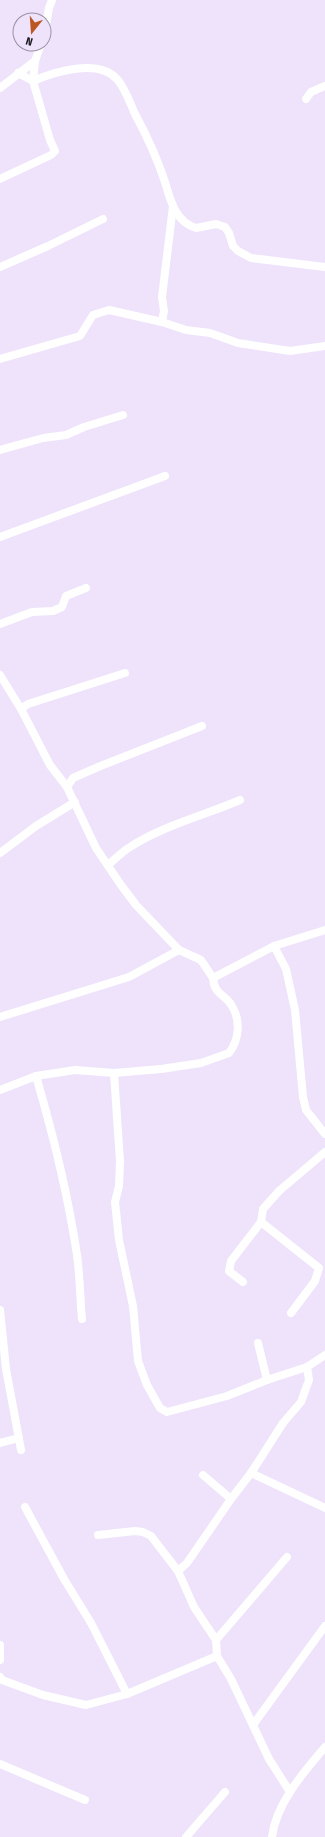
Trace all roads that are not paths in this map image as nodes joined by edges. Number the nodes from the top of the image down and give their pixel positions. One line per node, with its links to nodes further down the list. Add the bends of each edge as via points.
1 (52, 0): 2 (street)
2 (48, 12)
3 (38, 52): 4 (street)
4 (34, 62): 5 (street); 6 (street)
5 (18, 73): 6 (street); 8 (street)
6 (33, 81): 10 (street, via 55,151); 11 (street, via 48,75 91,68 108,72 118,80 152,148)
7 (325, 86): 9 (street, via 311,92)
8 (0, 88)
9 (306, 100)
10 (0, 179)
11 (173, 206): 14 (street, via 179,216 192,227 216,224 224,227 233,246 251,258); 15 (street, via 162,297)
12 (103, 219): 13 (street)
13 (0, 267)
14 (325, 267)
15 (162, 322): 16 (street, via 186,330 210,333 238,343 290,351); 17 (street, via 109,310 93,315 80,336)
16 (325, 346)
17 (0, 359)
18 (123, 415): 19 (street, via 84,426 66,435)
19 (0, 450)
20 (165, 476): 21 (street)
21 (0, 537)
22 (86, 588): 23 (street, via 66,596 62,607 53,611 32,612)
23 (0, 624)
24 (125, 673): 26 (street, via 28,704)
25 (0, 675): 26 (street)
26 (21, 709): 28 (street, via 50,765)
27 (202, 726): 28 (street, via 73,778)
28 (67, 787): 30 (street)
29 (240, 800): 32 (street, via 195,816 147,838 126,849)
30 (74, 802): 31 (street); 32 (street, via 96,848)
31 (0, 853)
32 (108, 865): 35 (street, via 136,905)
33 (325, 930): 34 (street)
34 (274, 946): 36 (street); 41 (street, via 286,969 295,1010 306,1110)
35 (178, 950): 36 (street, via 201,960); 37 (street, via 129,977)
36 (213, 978): 38 (street, via 215,989 232,1005 238,1024 237,1036 229,1054 201,1064)
37 (0, 1017)
38 (114, 1073): 39 (street, via 75,1070); 51 (street, via 120,1161 120,1186 115,1202 123,1264 133,1306 138,1361 146,1385 160,1408 167,1412 227,1396)
39 (36, 1076): 40 (street); 47 (street, via 52,1129 71,1221 77,1256)
40 (0, 1090)
41 (325, 1134)
42 (325, 1152): 43 (street, via 279,1191 263,1209)
43 (261, 1222): 44 (street, via 231,1261 229,1271); 46 (street, via 319,1268 315,1281)
44 (243, 1282)
45 (0, 1310): 52 (street, via 6,1369)
46 (291, 1313)
47 (82, 1319)
48 (258, 1343): 51 (street)
49 (325, 1354): 50 (street)
50 (307, 1368): 51 (street); 55 (street, via 309,1380 301,1402 283,1423)
51 (268, 1380)
52 (19, 1438): 53 (street); 54 (street)
53 (0, 1443)
54 (21, 1450)
55 (251, 1473): 57 (street); 59 (street)
56 (203, 1475): 57 (street)
57 (231, 1499): 62 (street, via 187,1563)
58 (25, 1507): 69 (street, via 64,1580 91,1623)
59 (325, 1508)
60 (98, 1535): 62 (street, via 143,1532 151,1536)
61 (286, 1557): 64 (street)
62 (178, 1571): 64 (street, via 194,1607)
63 (325, 1626): 70 (street)
64 (216, 1640): 66 (street)
65 (0, 1646): 67 (street)
66 (217, 1656): 69 (street); 70 (street)
67 (0, 1660)
68 (0, 1677): 69 (street, via 43,1695 86,1705)
69 (127, 1694)
70 (253, 1725): 74 (street, via 269,1759)
71 (325, 1747): 74 (street)
72 (0, 1764): 75 (street)
73 (225, 1792): 76 (street)
74 (290, 1792): 77 (street, via 275,1821)
75 (85, 1800)
76 (186, 1837)
77 (272, 1837)

